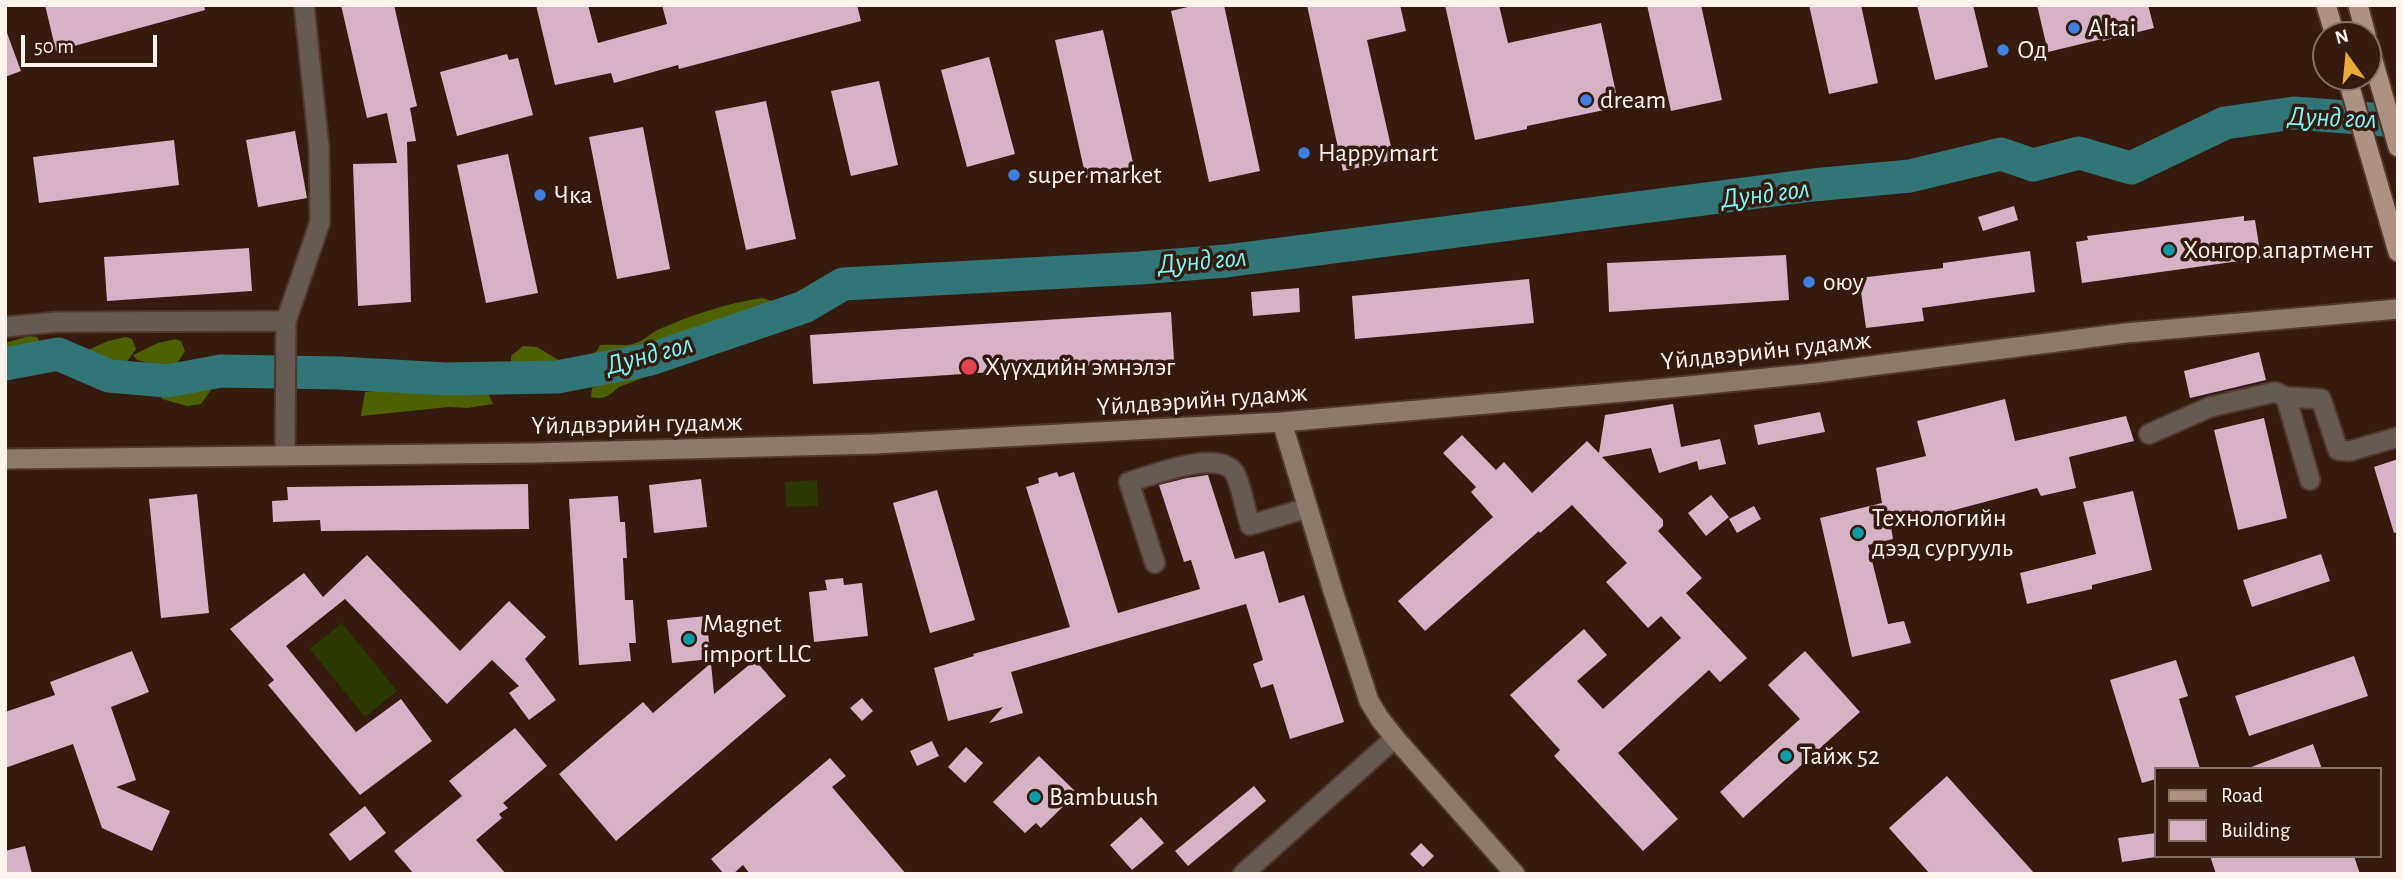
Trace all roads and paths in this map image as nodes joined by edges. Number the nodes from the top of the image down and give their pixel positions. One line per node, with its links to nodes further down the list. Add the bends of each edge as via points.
1 (304, 5): 8 (street, via 319,147 320,222)
2 (2351, 91): 5 (main road)
3 (2382, 91): 4 (main road)
4 (2398, 147)
5 (2398, 252)
6 (2398, 309): 10 (main road, Yйлдвэрийн гудамж, via 2126,333 1708,384)
7 (5, 327): 8 (street, via 56,322)
8 (285, 330): 13 (street)
9 (2286, 397): 11 (street, via 2275,392 2210,407); 12 (street, via 2321,399 2338,450 2350,451); 15 (street)
10 (1282, 422): 13 (main road, Yйлдвэрийн гудамж, via 874,444); 16 (main road)
11 (2149, 435)
12 (2398, 437)
13 (285, 455): 14 (main road, Yйлдвэрийн гудамж)
14 (5, 459)
15 (2310, 480)
16 (1307, 508): 17 (street, via 1250,525 1235,472 1223,463 1200,462 1129,482); 18 (main road, via 1369,701)
17 (1155, 563)
18 (1395, 738): 19 (street); 20 (main road)
19 (1243, 874)
20 (1515, 874)

